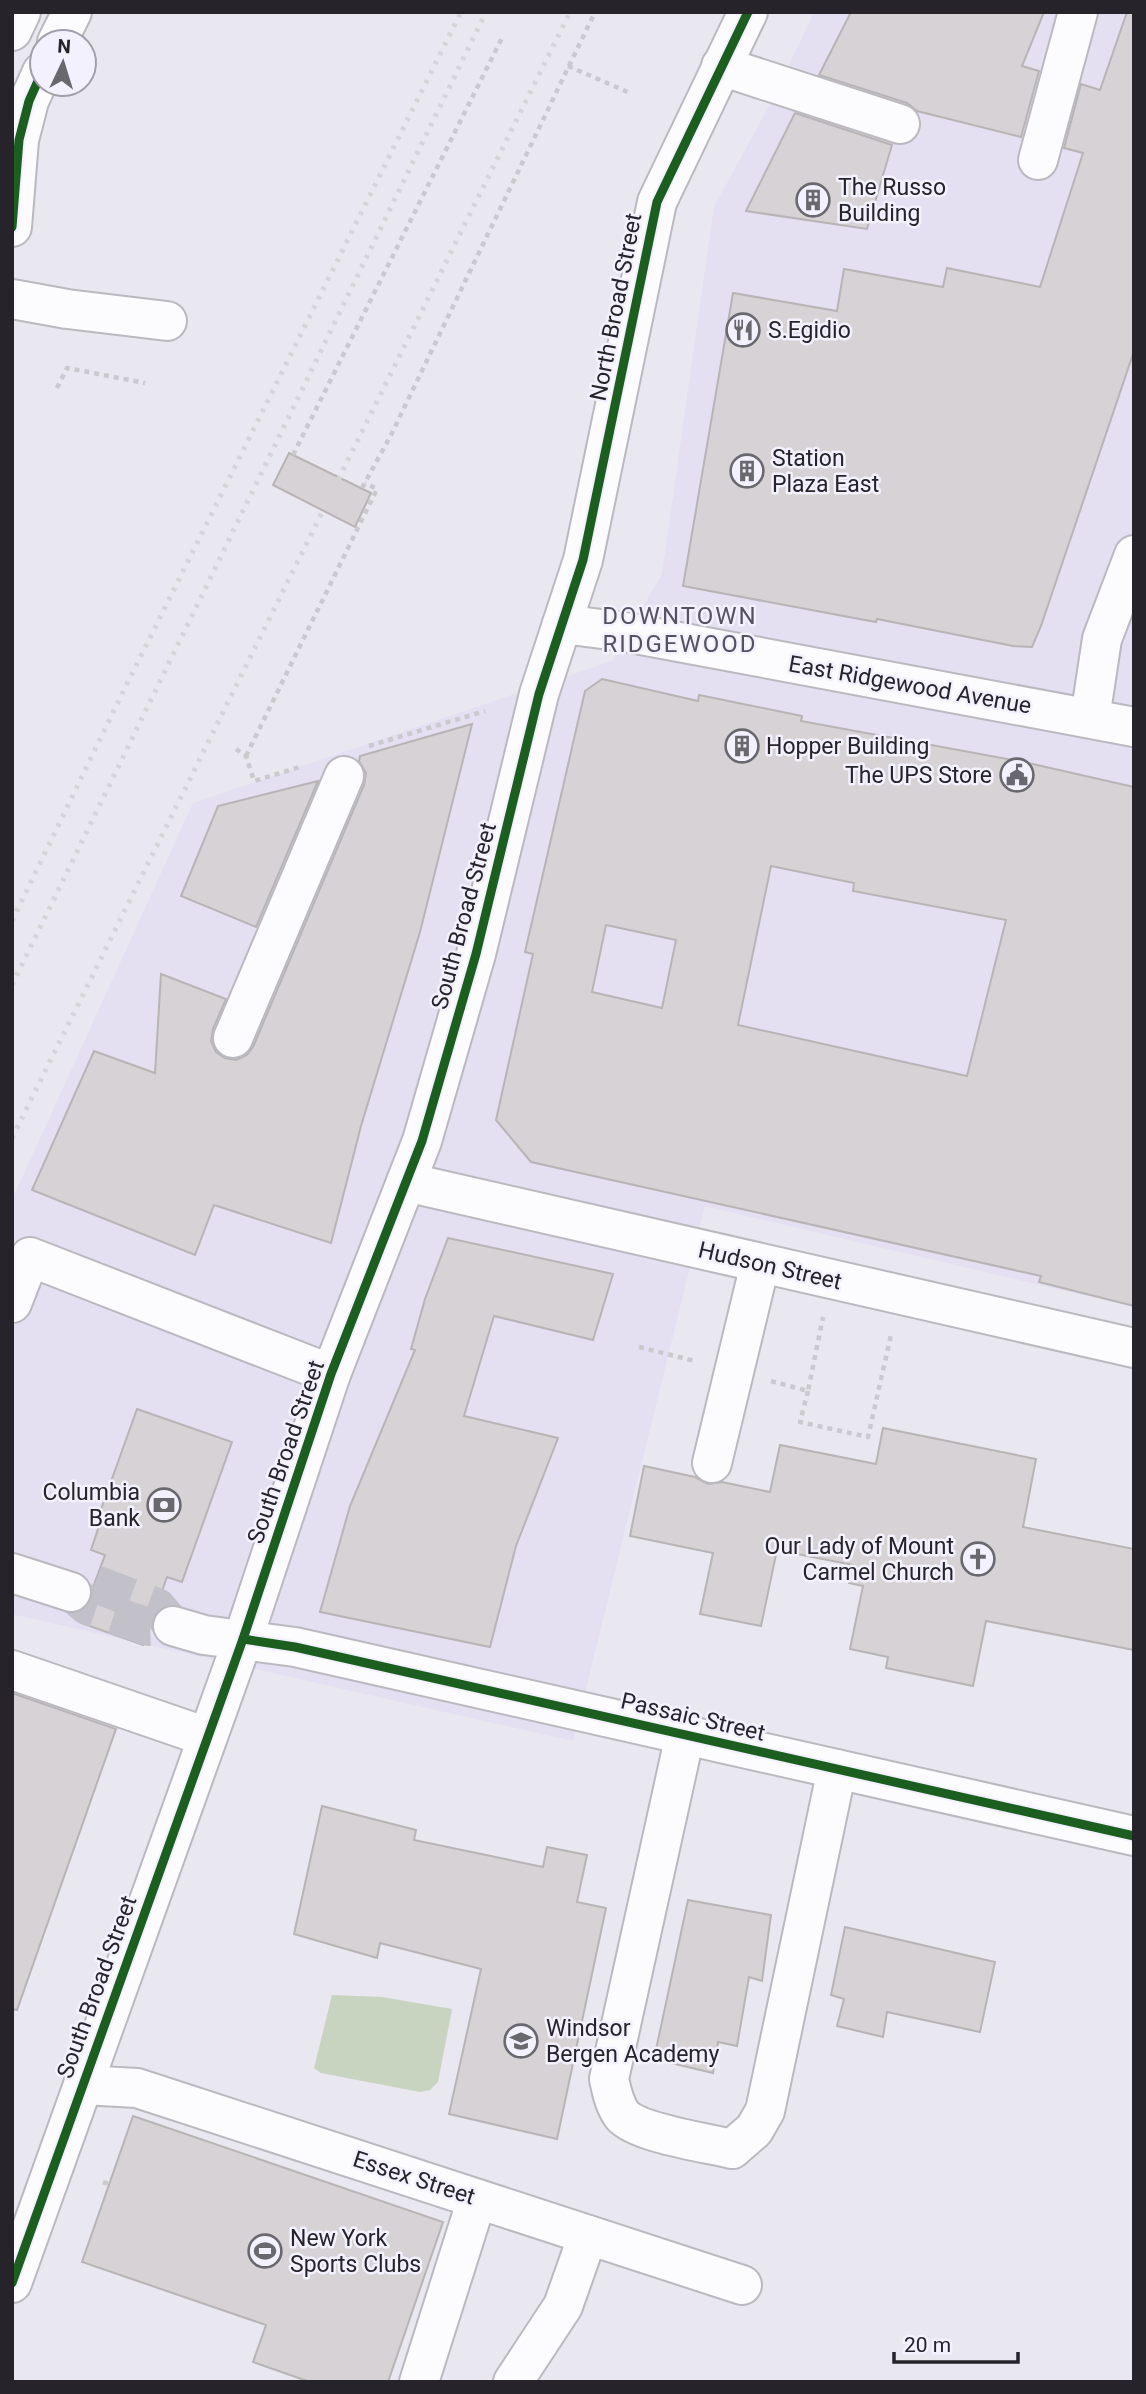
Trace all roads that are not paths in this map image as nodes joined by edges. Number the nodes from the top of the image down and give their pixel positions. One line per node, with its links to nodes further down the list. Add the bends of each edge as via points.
1 (21, 12): 6 (street)
2 (72, 12): 5 (street)
3 (748, 12): 7 (street, North Broad Street)
4 (1078, 12): 10 (street)
5 (64, 28)
6 (12, 31)
7 (721, 66): 9 (street); 15 (street, North Broad Street, via 657,202 583,560)
8 (30, 98): 11 (street, via 19,140)
9 (901, 124)
10 (1038, 160)
11 (12, 227)
12 (12, 299): 13 (street)
13 (167, 321)
14 (1134, 555): 16 (street, via 1102,639)
15 (562, 624): 16 (street, East Ridgewood Avenue); 20 (street, South Broad Street, via 539,694 476,954)
16 (1090, 718): 17 (street, East Ridgewood Avenue)
17 (1134, 727)
18 (344, 776): 19 (street)
19 (233, 1038)
20 (406, 1182): 21 (street, Hudson Street); 24 (street, South Broad Street)
21 (760, 1264): 23 (street, Hudson Street); 25 (street)
22 (12, 1303): 24 (street, via 30,1257)
23 (1134, 1348)
24 (331, 1374): 29 (street, South Broad Street)
25 (712, 1463)
26 (12, 1573): 27 (street)
27 (71, 1592)
28 (173, 1626): 29 (street, Passaic Street)
29 (243, 1639): 31 (street, Passaic Street); 32 (street, South Broad Street)
30 (12, 1671): 32 (street)
31 (685, 1735): 33 (street, Passaic Street); 33 (street, via 609,2079 612,2097 624,2117 643,2129 732,2149 754,2130 765,2111)
32 (207, 1737): 35 (street, South Broad Street)
33 (837, 1769): 34 (street, Passaic Street)
34 (1134, 1836)
35 (83, 2085): 36 (street, Essex Street, via 137,2088); 38 (street, South Broad Street)
36 (477, 2199): 37 (street, Essex Street); 40 (street)
37 (588, 2235): 39 (street, Essex Street); 41 (street, via 563,2306)
38 (12, 2283)
39 (742, 2285)
40 (419, 2382)
41 (513, 2382)

